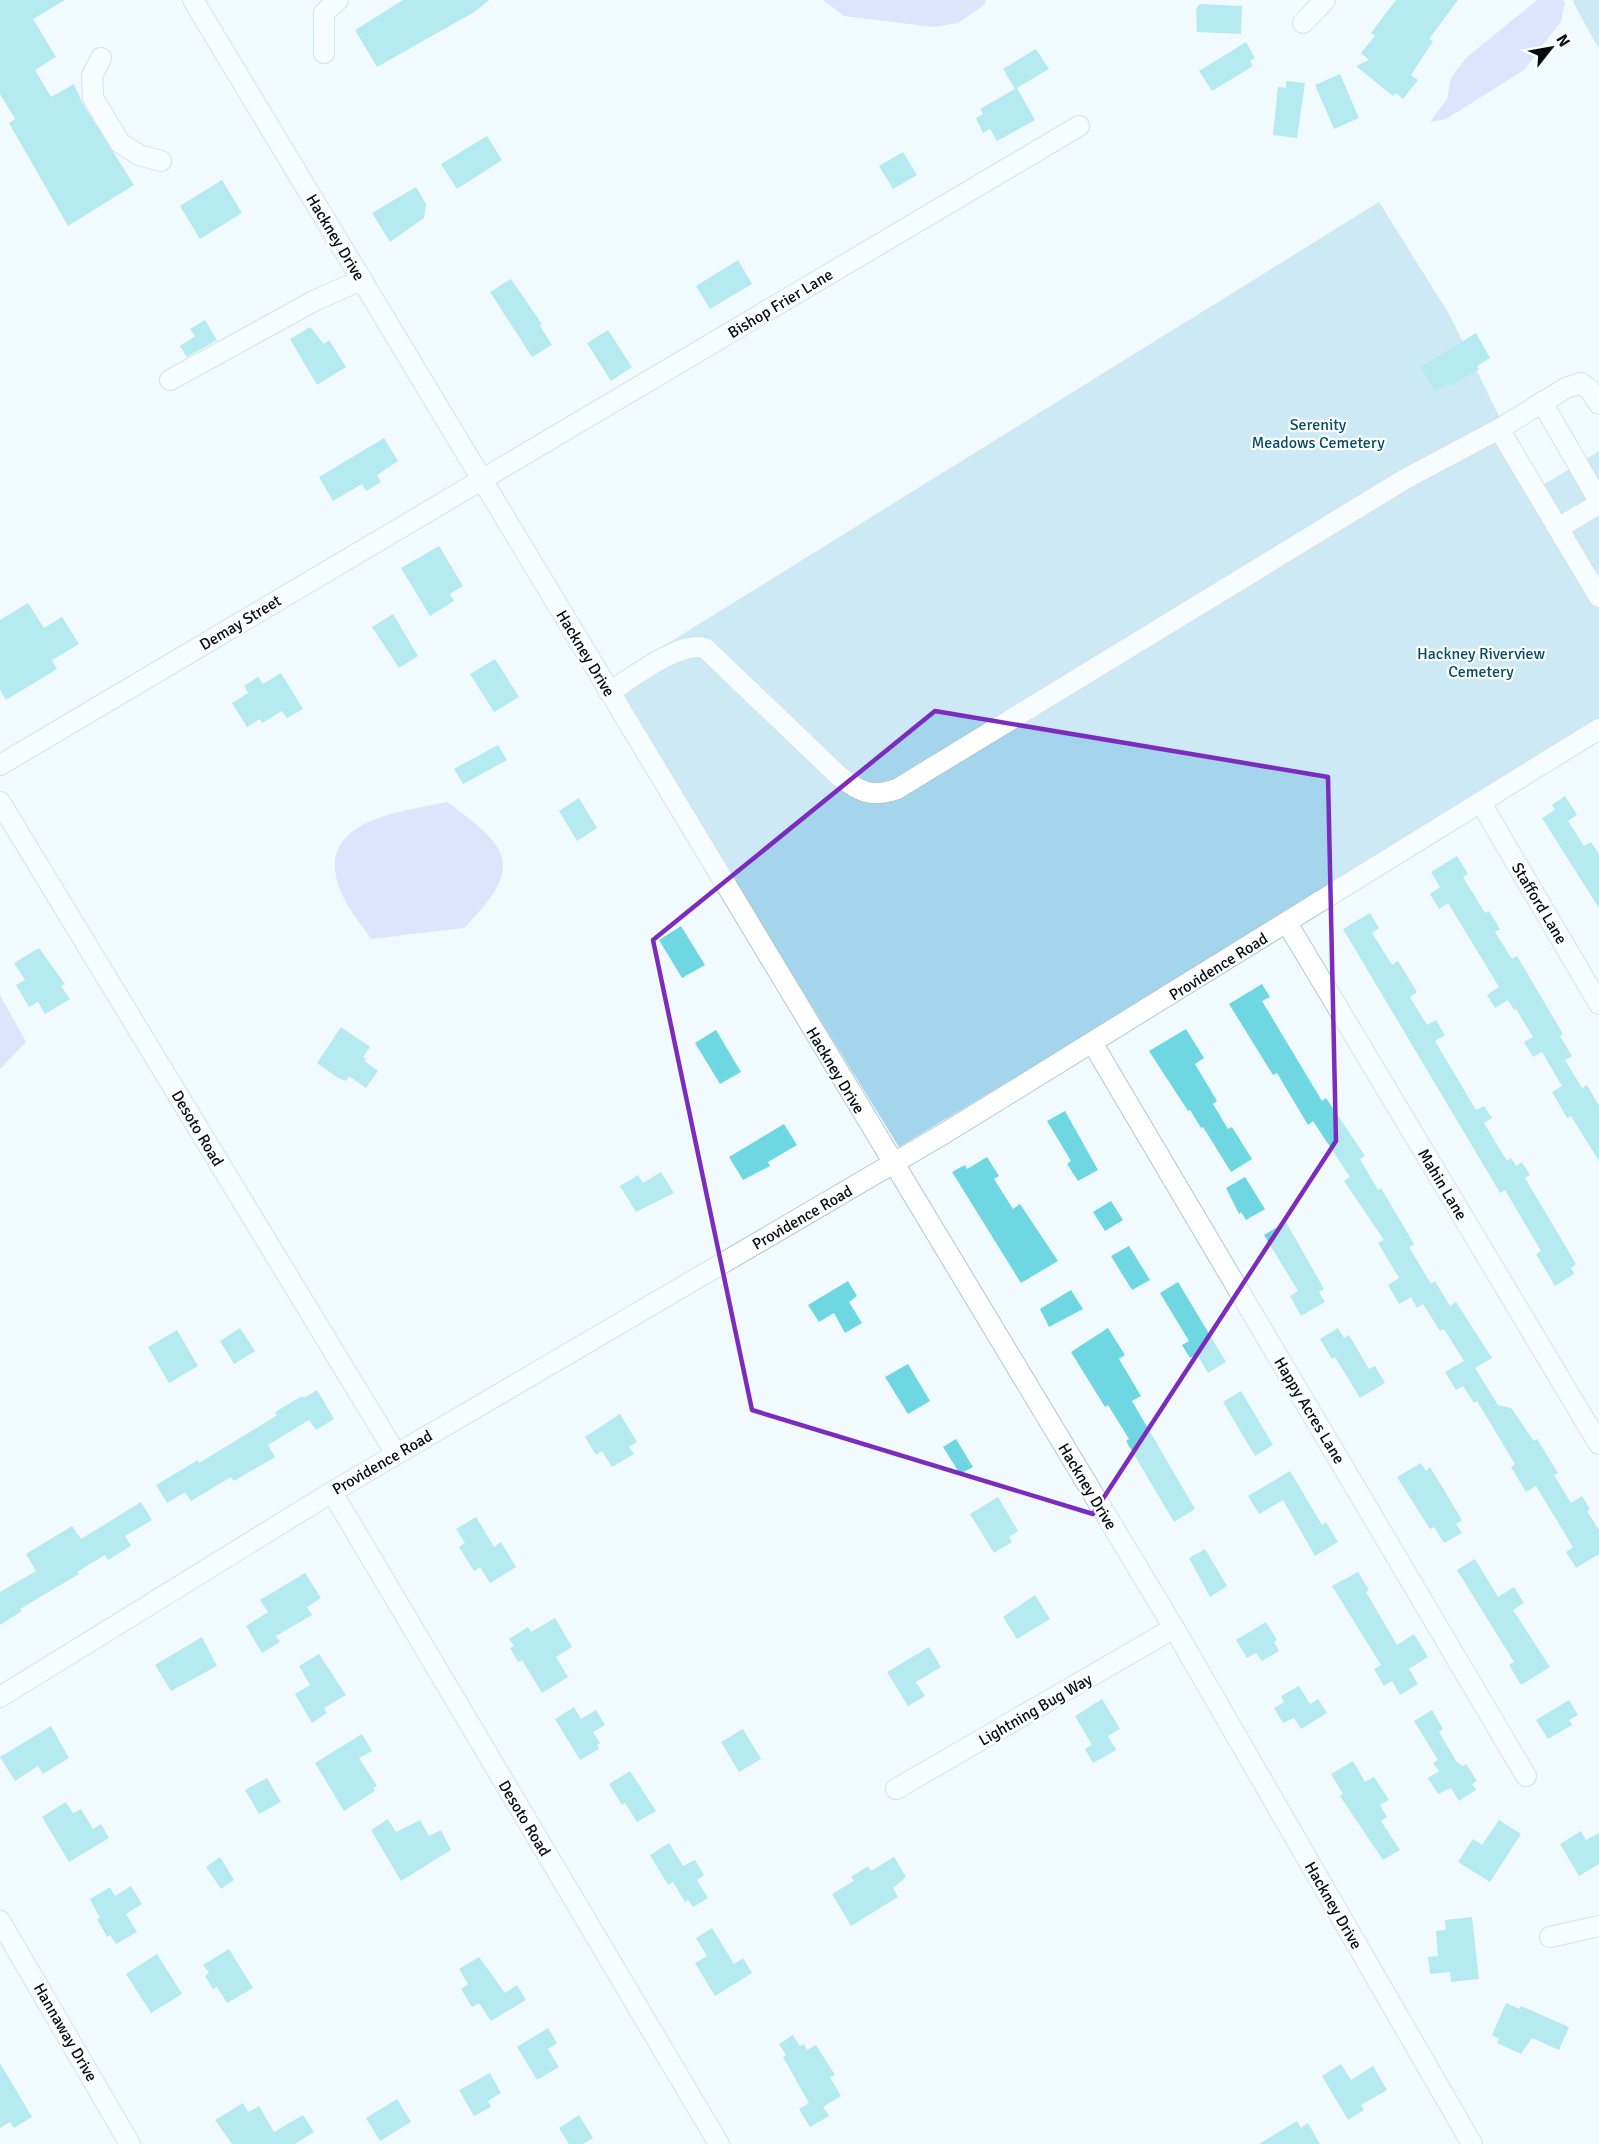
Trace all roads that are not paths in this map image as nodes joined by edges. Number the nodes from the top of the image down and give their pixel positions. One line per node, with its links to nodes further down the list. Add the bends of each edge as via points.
1 (193, 0): 9 (street, Hackney Drive)
2 (339, 0): 5 (street, via 324,13)
3 (1325, 0): 4 (street)
4 (1303, 23)
5 (324, 53)
6 (101, 58): 8 (street, via 92,76 93,98 120,143 139,155)
7 (1079, 126): 14 (street, Bishop Frier Lane)
8 (161, 161)
9 (361, 280): 10 (street); 14 (street, Hackney Drive)
10 (170, 380)
11 (1542, 402): 12 (street, via 1581,383); 13 (street); 15 (street)
12 (1599, 404)
13 (1499, 429): 16 (street); 18 (street, via 1405,479 897,789 860,792 705,648 692,646 673,653)
14 (481, 479): 18 (street, Hackney Drive); 20 (street, Demay Street)
15 (1599, 502): 16 (street)
16 (1558, 528): 17 (street)
17 (1599, 597)
18 (609, 692): 26 (street, Hackney Drive)
19 (1599, 729): 22 (street, Providence Road)
20 (0, 765)
21 (0, 802): 28 (street, Desoto Road)
22 (1480, 803): 23 (street, Providence Road); 24 (street, Stafford Lane)
23 (1287, 923): 25 (street, Providence Road); 27 (street, Mahin Lane)
24 (1599, 1004)
25 (1093, 1044): 26 (street, Providence Road); 32 (street, Happy Acres Lane)
26 (893, 1164): 28 (street, Providence Road); 30 (street, Hackney Drive)
27 (1599, 1444)
28 (396, 1454): 29 (street, Providence Road)
29 (332, 1492): 31 (street, Providence Road); 38 (street, Desoto Road)
30 (1174, 1628): 33 (street, Lightning Bug Way); 39 (street, Hackney Drive)
31 (0, 1697)
32 (1526, 1776)
33 (896, 1789)
34 (0, 1921): 37 (street, Hannaway Drive)
35 (1599, 1926): 36 (street)
36 (1550, 1937)
37 (130, 2144)
38 (719, 2144)
39 (1472, 2144)

